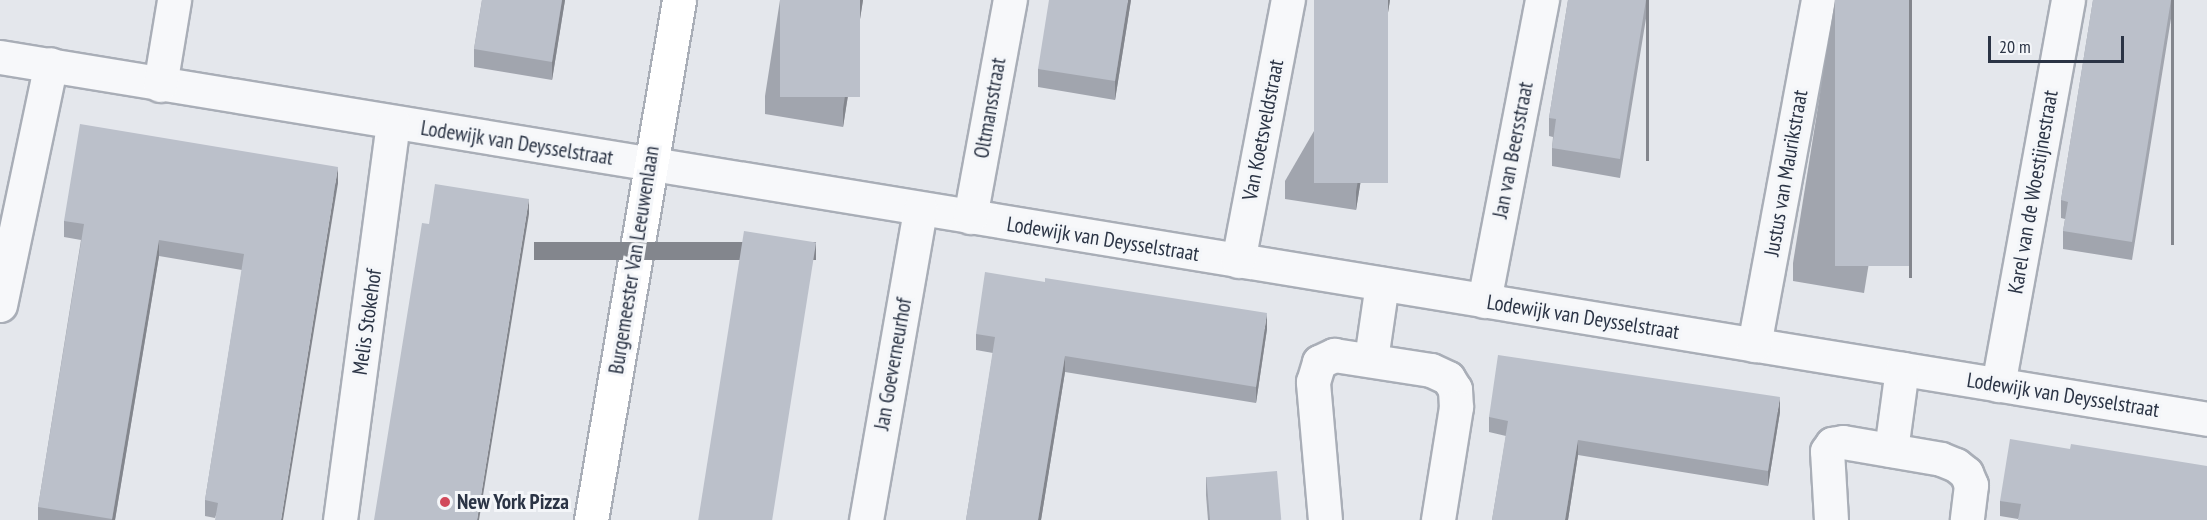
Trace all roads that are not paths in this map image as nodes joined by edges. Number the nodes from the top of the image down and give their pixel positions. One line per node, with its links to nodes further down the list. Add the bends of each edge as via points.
1 (174, 0): 10 (street)
2 (679, 0): 12 (street, Burgemeester Van Leeuwenlaan)
3 (1010, 0): 14 (street, Oltmansstraat)
4 (1288, 0): 15 (street, Van Koetsveldstraat)
5 (1542, 0): 17 (street, Jan van Beersstraat)
6 (1818, 0): 19 (street, Justus van Maurikstraat)
7 (2068, 0): 22 (street, Karel van de Woestijnestraat)
8 (0, 57): 9 (street, Lodewijk van Deysselstraat)
9 (51, 64): 10 (street, Lodewijk van Deysselstraat); 18 (street)
10 (160, 85): 11 (street, Lodewijk van Deysselstraat)
11 (393, 123): 12 (street, Lodewijk van Deysselstraat); 25 (street, Melis Stokehof)
12 (650, 165): 13 (street, Lodewijk van Deysselstraat); 26 (street, Burgemeester Van Leeuwenlaan)
13 (920, 208): 14 (street, Lodewijk van Deysselstraat); 27 (street, Jan Goeverneurhof)
14 (969, 217): 15 (street, Lodewijk van Deysselstraat)
15 (1238, 261): 16 (street, Lodewijk van Deysselstraat)
16 (1382, 284): 17 (street, Lodewijk van Deysselstraat); 20 (street)
17 (1484, 301): 19 (street, Lodewijk van Deysselstraat)
18 (0, 305)
19 (1754, 345): 21 (street, Lodewijk van Deysselstraat)
20 (1371, 359): 28 (street, via 1334,355 1319,362 1314,370); 29 (street, via 1431,370 1448,378 1455,389 1456,407)
21 (1902, 369): 22 (street, Lodewijk van Deysselstraat); 24 (street)
22 (1998, 385): 23 (street, Lodewijk van Deysselstraat)
23 (2207, 419)
24 (1890, 450): 30 (street, via 1832,444 1826,461); 31 (street, via 1941,459 1966,473 1971,485)
25 (340, 520)
26 (591, 520)
27 (866, 520)
28 (1325, 520)
29 (1438, 520)
30 (1831, 520)
31 (1967, 520)

